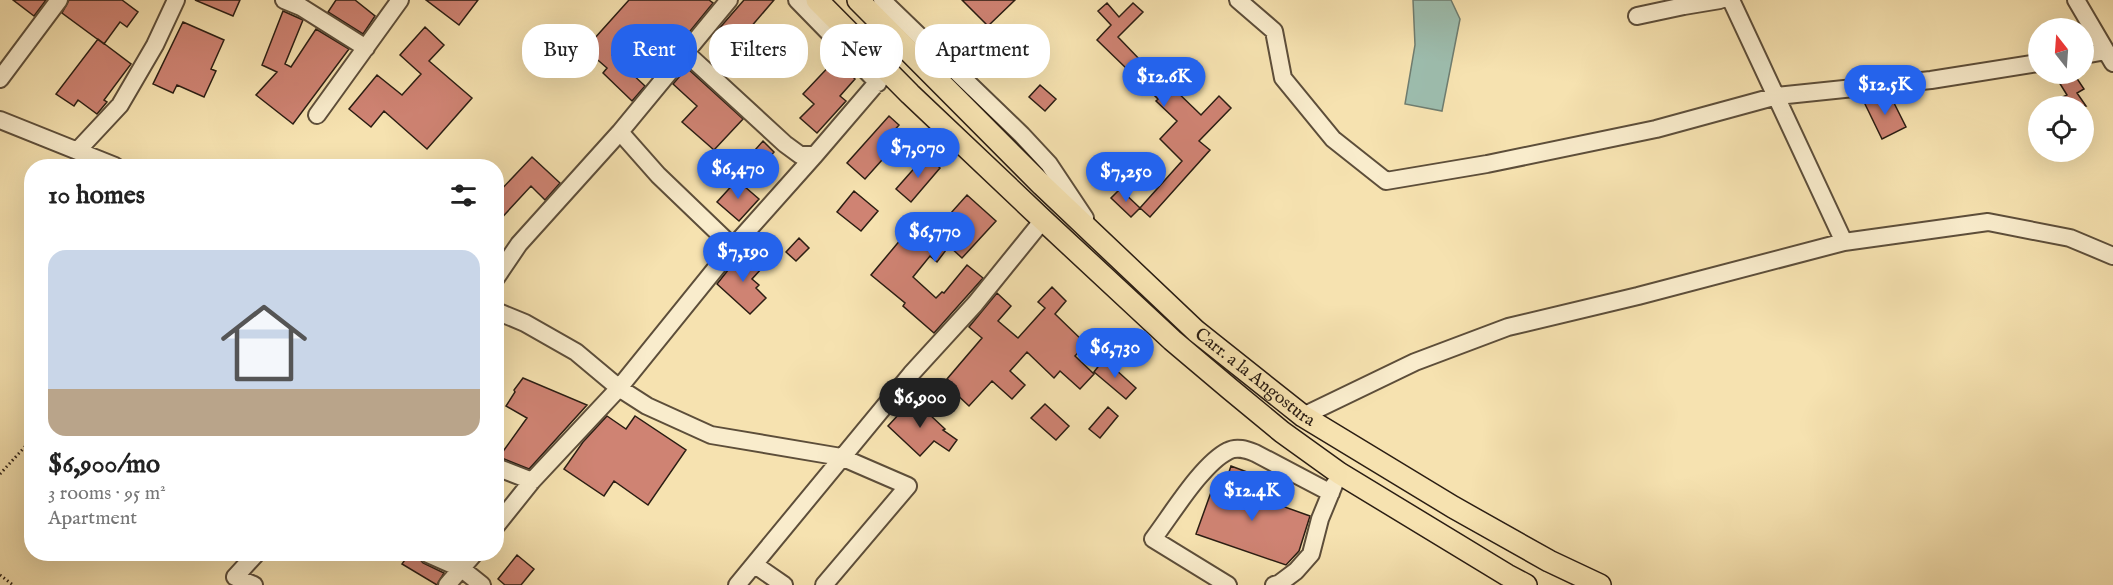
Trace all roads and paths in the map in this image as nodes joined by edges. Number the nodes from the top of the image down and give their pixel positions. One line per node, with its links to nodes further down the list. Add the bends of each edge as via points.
1 (59, 0): 26 (street)
2 (176, 0): 31 (street, via 120,105)
3 (284, 0): 18 (street)
4 (400, 0): 18 (street)
5 (729, 0): 17 (street)
6 (797, 0): 15 (street)
7 (817, 0): 16 (main road, Carr. a la Angostura)
8 (858, 0): 35 (main road, Carr. a la Angostura)
9 (882, 0): 35 (street, via 1049,164)
10 (1238, 0): 27 (street, via 1275,31 1283,78 1333,139 1386,181 1656,129)
11 (1720, 0): 14 (street)
12 (1731, 0): 27 (street)
13 (2076, 0): 20 (street)
14 (1637, 16)
15 (823, 24)
16 (837, 24)
17 (697, 38)
18 (366, 48): 28 (street)
19 (2094, 56): 20 (street)
20 (2109, 57)
21 (697, 63): 32 (street, via 785,144 800,155)
22 (2028, 65): 27 (street, via 1931,80)
23 (664, 78): 30 (street)
24 (881, 78): 32 (street)
25 (883, 78): 34 (main road, Carr. a la Angostura)
26 (0, 79)
27 (1777, 96): 36 (street)
28 (317, 115)
29 (0, 120): 31 (street)
30 (620, 132): 37 (street, via 658,175); 39 (street, via 519,244)
31 (78, 150): 33 (street)
32 (815, 155): 37 (street)
33 (99, 159)
34 (1043, 220): 44 (street); 46 (main road, Carr. a la Angostura, via 1172,340 1282,432)
35 (1100, 239): 42 (main road, Carr. a la Angostura, via 1196,331)
36 (1844, 242): 38 (street, via 1988,222 2070,238); 42 (street, via 1508,327 1415,362)
37 (733, 247): 41 (street)
38 (2113, 255)
39 (504, 266)
40 (504, 314): 41 (street, via 576,352)
41 (619, 388): 44 (street, via 647,406 711,435); 48 (street)
42 (1303, 416): 67 (main road, Carr. a la Angostura, via 1453,507)
43 (24, 448): 47 (path)
44 (841, 457): 54 (street); 63 (street, via 908,486)
45 (504, 470): 48 (street)
46 (1339, 473): 49 (street); 66 (main road, Carr. a la Angostura)
47 (0, 474)
48 (532, 481): 50 (street)
49 (1331, 493): 64 (street, via 1243,449 1230,449 1209,465 1153,539); 65 (street, via 1311,554 1296,571)
50 (504, 516)
51 (250, 561): 58 (street, via 235,577)
52 (444, 561): 55 (street)
53 (468, 561): 55 (street)
54 (755, 565): 61 (street); 62 (street)
55 (462, 569): 59 (street); 60 (street)
56 (0, 575): 57 (path)
57 (13, 585)
58 (254, 585)
59 (447, 585)
60 (482, 585)
61 (737, 585)
62 (784, 585)
63 (824, 585)
64 (1228, 585)
65 (1274, 585)
66 (1526, 585)
67 (1600, 585)

